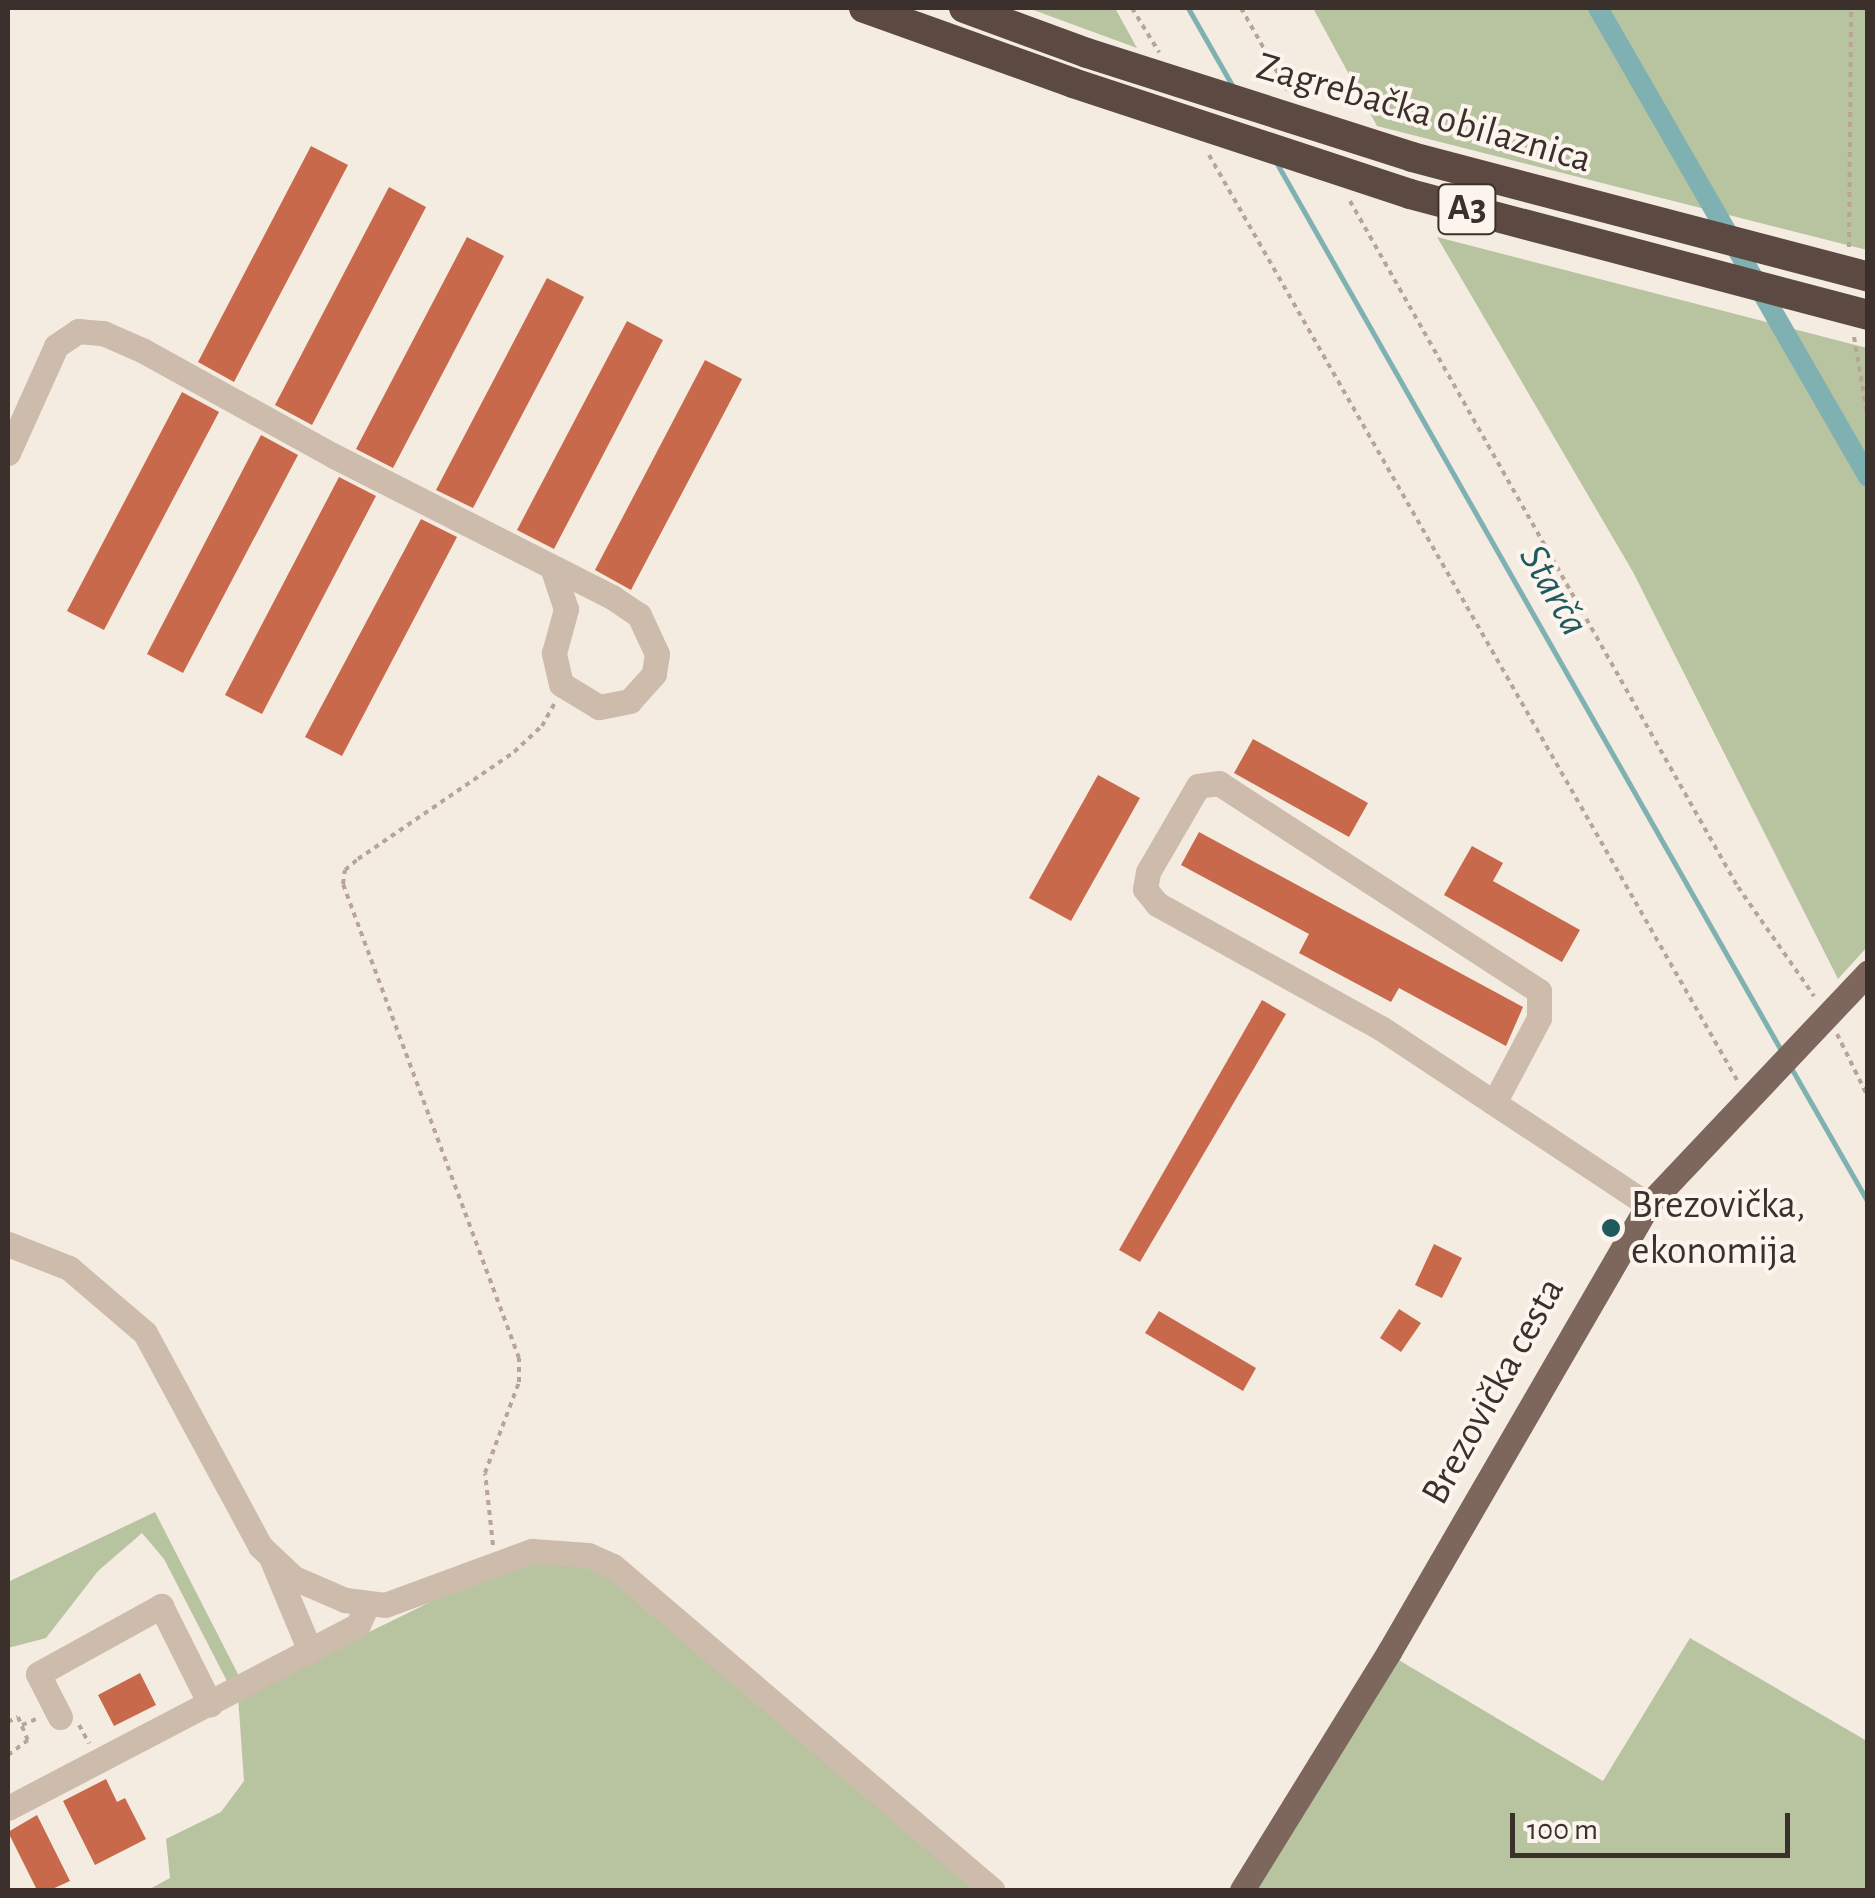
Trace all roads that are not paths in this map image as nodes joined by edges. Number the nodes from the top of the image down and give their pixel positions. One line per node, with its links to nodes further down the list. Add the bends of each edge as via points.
1 (864, 8): 4 (highway, Zagrebačka obilaznica / A3, bridge, via 1410,194)
2 (964, 8): 3 (highway, Zagrebačka obilaznica / A3, bridge, via 1412,156)
3 (1859, 269)
4 (1860, 316)
5 (8, 453): 6 (street, via 56,346 78,332 103,333)
6 (552, 568): 6 (street, via 639,614 658,654 643,691 599,707 561,684 554,653 566,609)
7 (1868, 972): 9 (main road, Brezovička cesta)
8 (1494, 1103): 8 (street, via 1381,1028 1158,904 1146,888 1148,872 1198,786 1219,782 1539,991 1539,1018); 9 (street)
9 (1648, 1204): 18 (main road, Brezovička cesta, via 1389,1652)
10 (8, 1244): 11 (street, via 69,1268 145,1333)
11 (272, 1560): 12 (street, via 319,1591); 13 (street)
12 (368, 1604): 13 (street, via 358,1625); 17 (street, via 406,1600 496,1560 555,1550 613,1566)
13 (310, 1651): 14 (street)
14 (210, 1704): 15 (street, via 161,1606 38,1674); 16 (street)
15 (60, 1718)
16 (8, 1808)
17 (993, 1890)
18 (1242, 1890)

